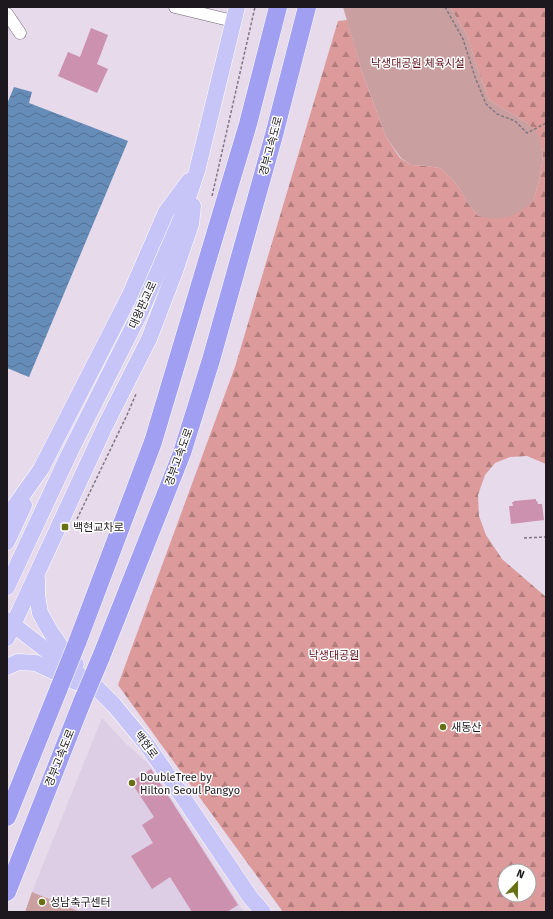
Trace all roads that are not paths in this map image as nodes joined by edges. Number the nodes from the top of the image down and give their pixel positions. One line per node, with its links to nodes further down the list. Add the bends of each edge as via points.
1 (175, 7): 5 (street)
2 (278, 7): 16 (highway, bridge, via 248,124 153,442 77,643)
3 (308, 7): 17 (highway, 경부고속도로, bridge, via 185,446)
4 (7, 14): 6 (street)
5 (235, 14): 7 (main road, 대왕판교로)
6 (20, 33)
7 (197, 170): 8 (main road, via 166,212 129,297); 11 (main road, via 191,224 149,339 106,424); 12 (main road, 대왕판교로, via 181,219 141,311 70,452)
8 (41, 469): 9 (main road); 10 (main road)
9 (7, 517)
10 (7, 542)
11 (37, 574): 13 (main road); 15 (main road, via 40,613 63,650)
12 (7, 587)
13 (9, 628): 15 (main road, 백현로)
14 (7, 667): 15 (main road, via 18,662 36,663 77,682)
15 (98, 688): 18 (main road, 백현로, via 147,745)
16 (7, 817)
17 (7, 892)
18 (262, 912)

